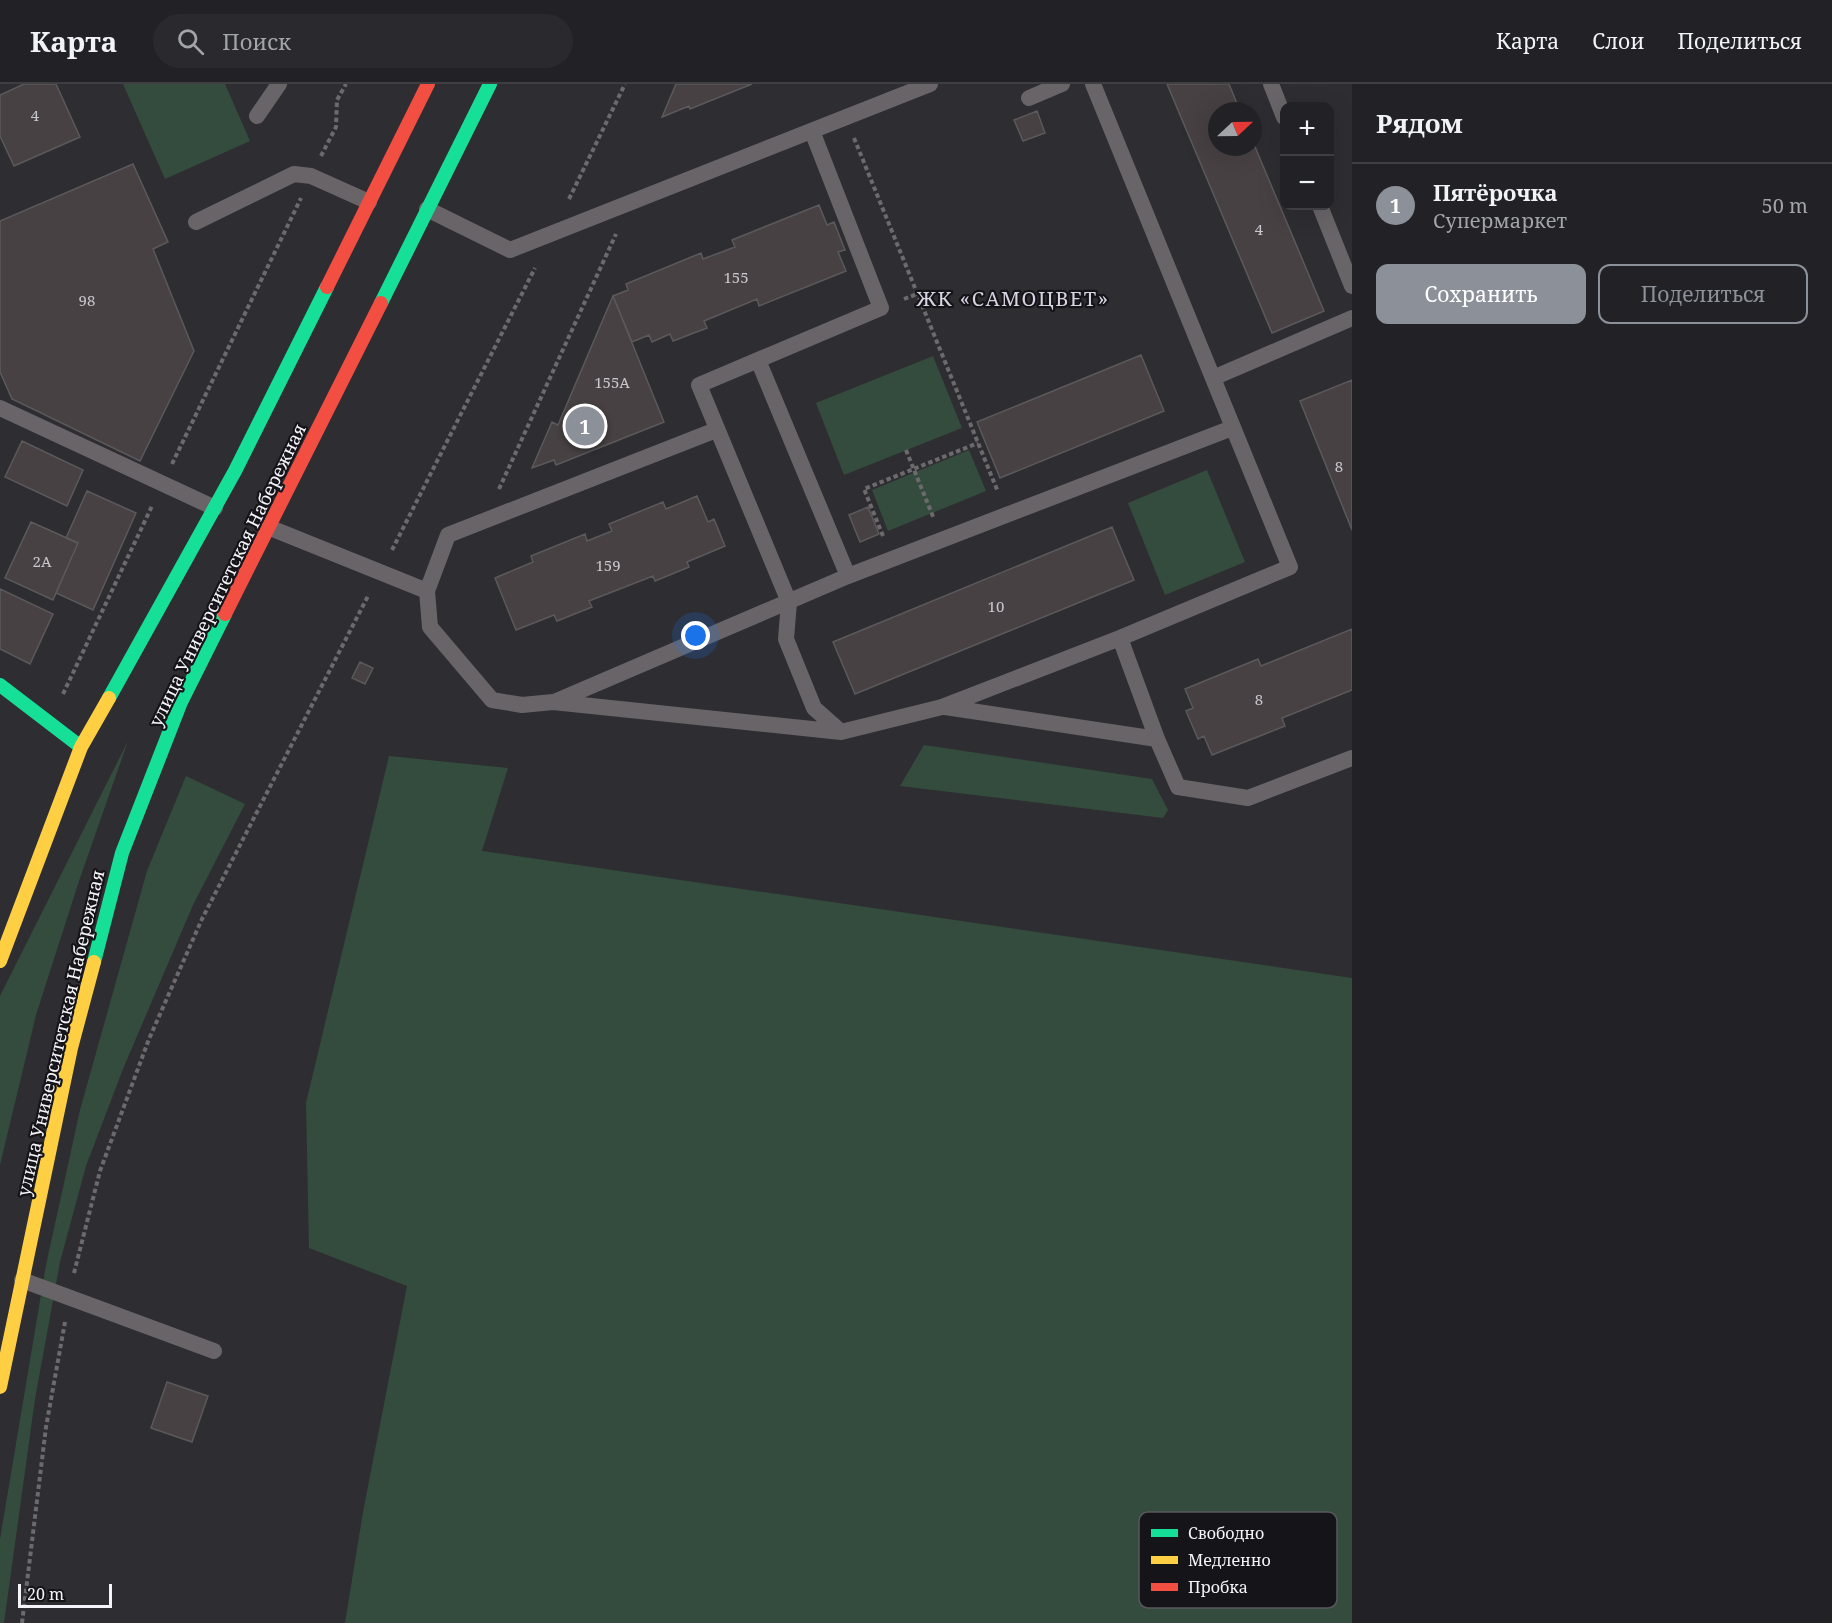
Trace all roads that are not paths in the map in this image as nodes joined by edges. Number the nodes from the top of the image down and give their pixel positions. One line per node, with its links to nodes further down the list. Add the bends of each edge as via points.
1 (279, 84): 10 (lane)
2 (490, 84): 13 (main road, улица Университетская Набережная)
3 (930, 84): 11 (lane)
4 (1062, 84): 8 (lane)
5 (1093, 84): 19 (lane)
6 (1271, 84): 9 (lane)
7 (421, 86): 12 (main road, улица Университетская Набережная)
8 (1029, 98)
9 (1280, 107)
10 (257, 116)
11 (813, 131): 13 (lane, via 510,250); 18 (lane, via 881,308)
12 (369, 202): 15 (lane, via 311,176 294,174); 23 (main road, улица Университетская Набережная)
13 (427, 209): 24 (main road, улица Университетская Набережная)
14 (1322, 210): 16 (lane)
15 (196, 222)
16 (1352, 286)
17 (1352, 318): 19 (lane)
18 (758, 360): 22 (lane, via 699,385); 25 (lane)
19 (1213, 378): 21 (lane)
20 (0, 408): 23 (lane)
21 (1232, 428): 25 (lane); 28 (lane, via 1290,567)
22 (716, 430): 26 (lane, via 448,535); 27 (lane)
23 (215, 508): 34 (main road, улица Университетская Набережная)
24 (268, 527): 26 (lane); 37 (main road, улица Университетская Набережная, via 181,702 122,853 71,1048)
25 (848, 576): 27 (lane)
26 (427, 591): 30 (lane, via 430,627 492,700 522,705)
27 (789, 602): 30 (lane); 32 (lane, via 786,639 814,708)
28 (1120, 638): 31 (lane); 33 (lane)
29 (0, 685): 34 (main road)
30 (553, 702): 32 (lane)
31 (942, 707): 32 (lane); 33 (lane)
32 (841, 732)
33 (1157, 739): 35 (lane, via 1178,787 1248,798)
34 (81, 747): 36 (main road, улица Университетская Набережная)
35 (1352, 758)
36 (0, 961)
37 (22, 1280): 38 (lane); 39 (main road, улица Университетская Набережная)
38 (214, 1351)
39 (0, 1387)

